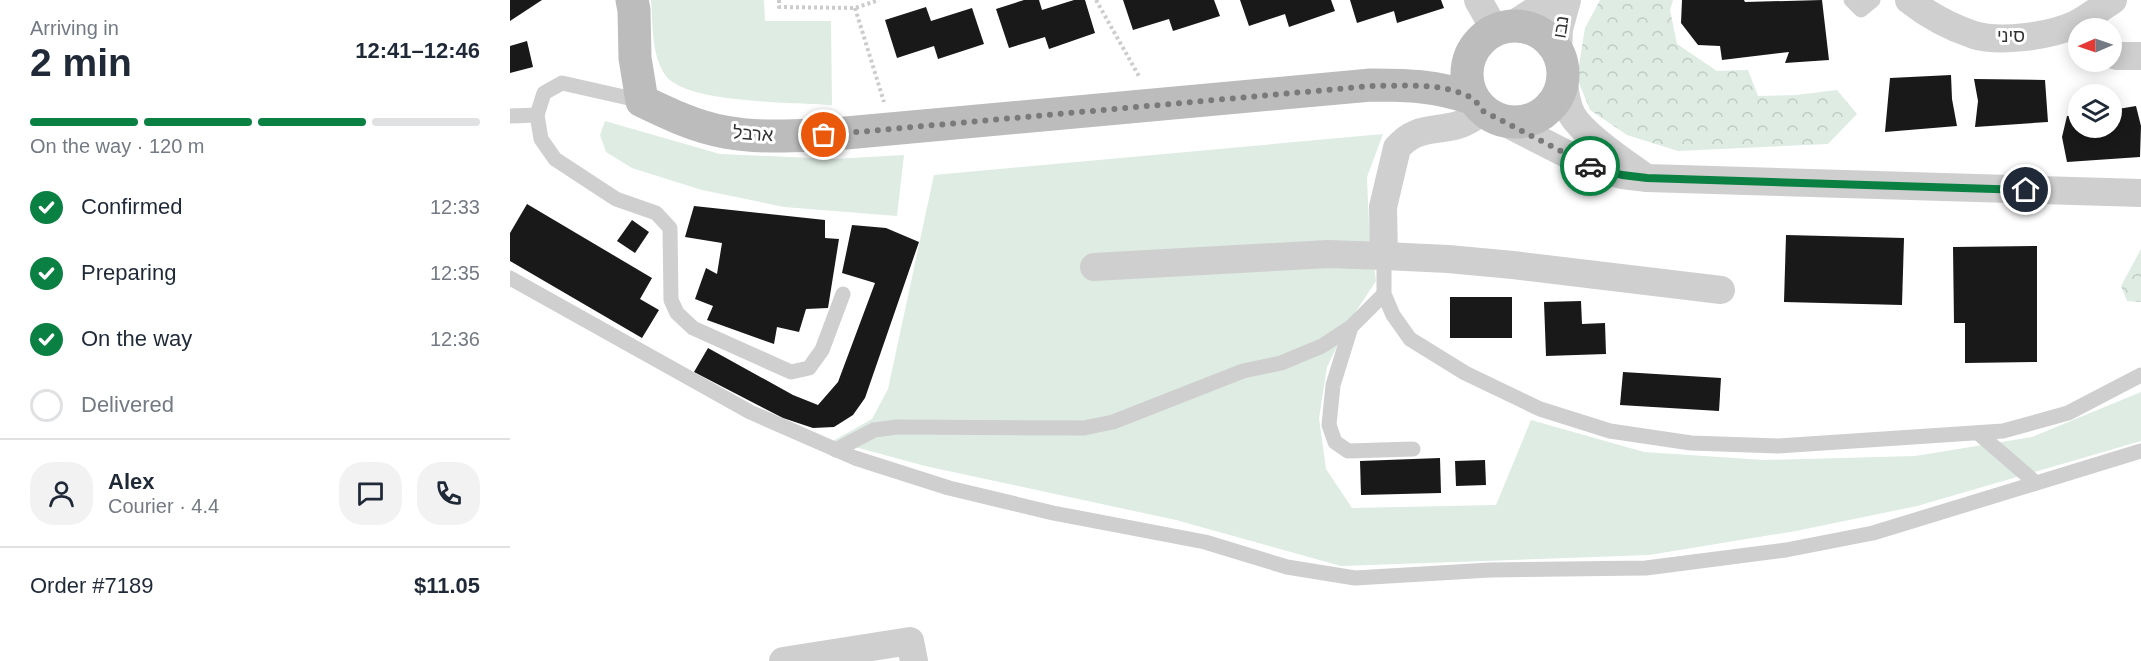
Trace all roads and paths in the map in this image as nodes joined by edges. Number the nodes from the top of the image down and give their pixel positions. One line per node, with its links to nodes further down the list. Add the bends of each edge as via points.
1 (632, 0): 21 (street)
2 (779, 0): 12 (path, via 779,7)
3 (879, 0): 12 (path)
4 (1096, 0): 22 (path)
5 (1478, 0): 14 (street)
6 (1546, 0): 14 (street, נבו)
7 (1567, 0): 19 (street, נבו, via 1558,29)
8 (1851, 0): 9 (lane, via 1861,10)
9 (1873, 0)
10 (1909, 0): 15 (street, סיני, via 1930,16 1976,36 2013,38)
11 (2112, 0): 13 (street, סיני)
12 (855, 8): 26 (path)
13 (2089, 18)
14 (1503, 28): 16 (street, via 1485,36); 19 (street, via 1527,27 1542,34)
15 (2068, 29)
16 (1470, 56): 20 (street, ארבל); 23 (street, via 1469,89)
17 (2122, 56): 18 (street)
18 (2141, 56)
19 (1560, 66): 23 (street, via 1559,94 1542,114 1519,123); 27 (street, נבו, via 1573,116 1614,155)
20 (1371, 86): 22 (street, ארבל); 23 (street, ארבל, via 1449,90)
21 (642, 101): 24 (lane, via 562,83 544,93); 26 (street, ארבל, via 672,116 727,132 802,136)
22 (1156, 105): 26 (street, ארבל)
23 (1486, 110): 27 (street, via 1588,165); 29 (street, via 1457,125 1414,133 1397,148 1383,207)
24 (537, 115): 25 (lane); 33 (lane, via 541,139 555,159 616,199 656,213 670,228 671,300 677,313 693,328 791,372 809,368 822,350)
25 (510, 116)
26 (892, 129)
27 (1647, 178): 28 (street)
28 (2141, 193)
29 (1384, 256): 30 (street, via 1328,254); 32 (street, via 1513,265); 34 (lane)
30 (1094, 267)
31 (510, 278): 39 (lane, via 750,412)
32 (1721, 290)
33 (843, 294)
34 (1384, 294): 35 (lane); 37 (lane, via 1410,339 1464,373 1540,409 1610,431 1691,443 1778,446)
35 (1352, 327): 38 (lane, via 1333,385 1329,425 1335,442 1348,451); 39 (lane, via 1322,346 1281,363 1243,371 1103,424 1084,428 897,427 874,430)
36 (2141, 375): 37 (lane, via 2068,413 2003,431)
37 (1978, 433): 41 (lane)
38 (1413, 449)
39 (836, 450): 41 (lane, via 983,496 1205,542 1287,567 1355,578 1490,570 1646,568 1786,550 1873,533)
40 (2141, 451): 41 (lane)
41 (2037, 483)
42 (783, 661): 43 (street, via 910,641)
43 (914, 661)

